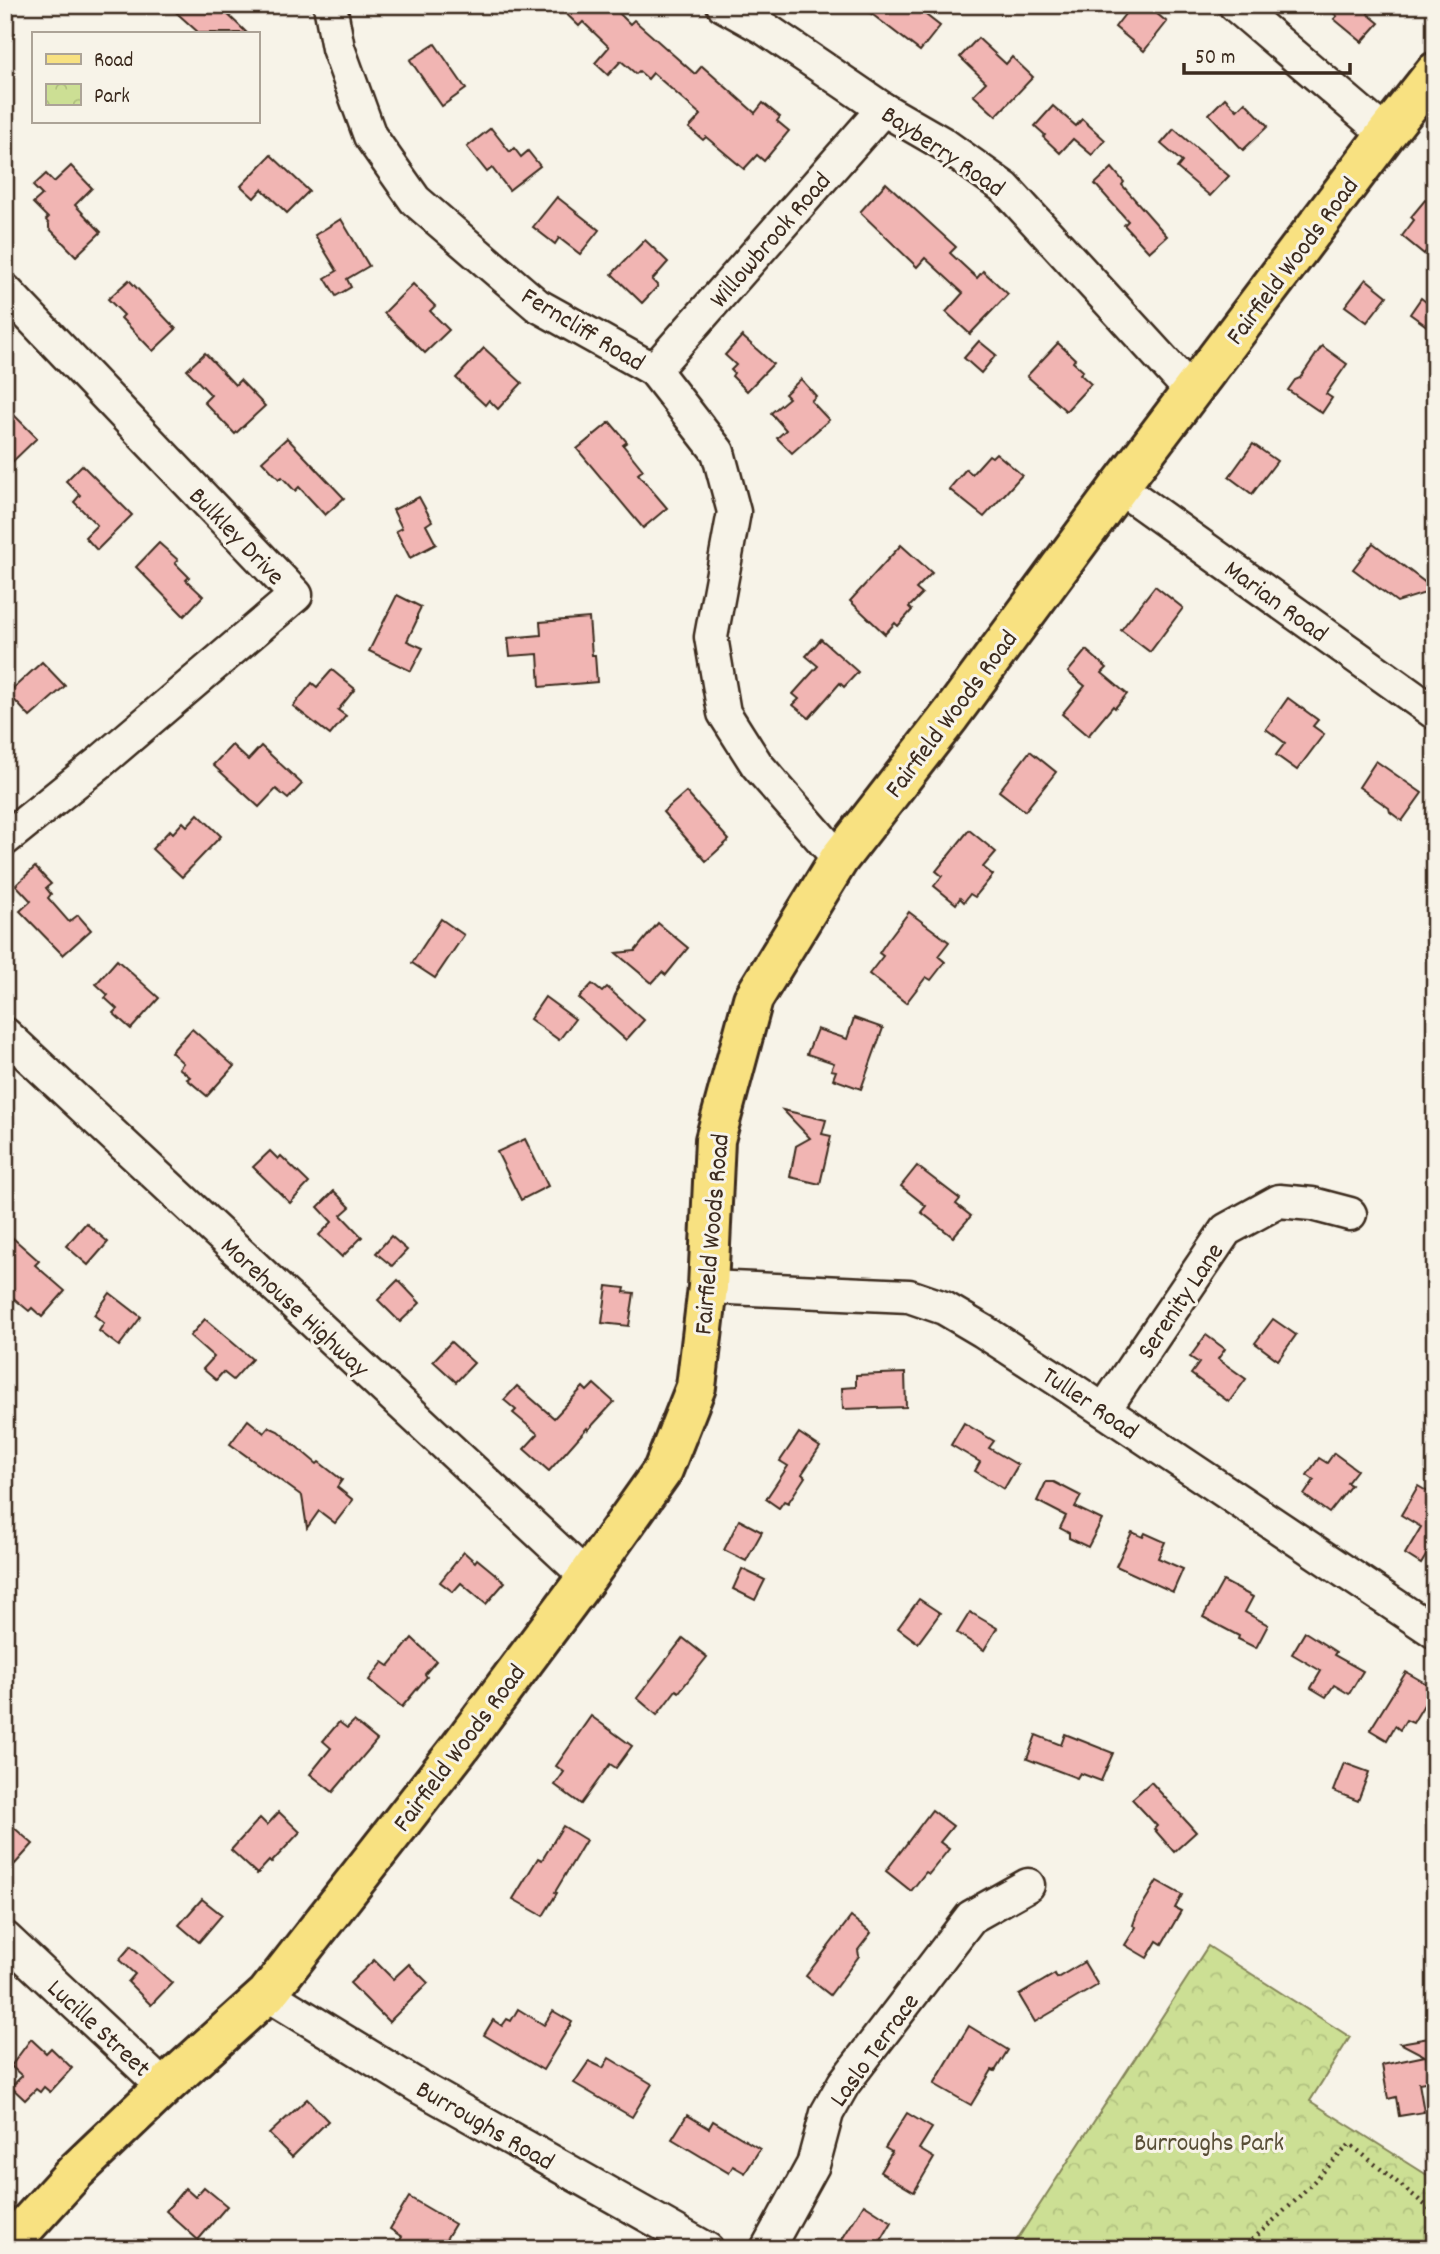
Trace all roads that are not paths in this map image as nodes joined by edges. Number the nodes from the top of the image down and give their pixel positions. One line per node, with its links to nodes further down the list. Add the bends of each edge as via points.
1 (330, 5): 8 (street, Ferncliff Road, via 338,48 370,136 415,200 537,305)
2 (723, 5): 5 (street, Bayberry Road)
3 (1235, 5): 6 (street)
4 (1435, 72): 6 (main road, Fairfield Woods Road)
5 (883, 109): 8 (street, Willowbrook Road); 9 (street, Bayberry Road, via 942,143 1005,188)
6 (1386, 134): 9 (main road, Fairfield Woods Road)
7 (5, 290): 12 (street, Bulkley Drive, via 296,595)
8 (654, 370): 13 (street, Ferncliff Road, via 718,452 734,512 711,637 724,713 757,765)
9 (1192, 392): 10 (main road, Fairfield Woods Road)
10 (1119, 487): 11 (street, Marian Road); 13 (main road, Fairfield Woods Road)
11 (1435, 713)
12 (5, 839)
13 (839, 859): 16 (main road, Fairfield Woods Road, via 753,999 715,1140)
14 (5, 1034): 18 (street, Morehouse Highway)
15 (1350, 1214): 17 (street, Serenity Lane, via 1279,1201 1226,1230)
16 (708, 1287): 17 (street, Tuller Road, via 909,1296 944,1308 984,1331); 18 (main road, Fairfield Woods Road, via 696,1387 663,1469)
17 (1104, 1410): 19 (street, Tuller Road)
18 (587, 1577): 22 (main road, Fairfield Woods Road)
19 (1435, 1632)
20 (1028, 1885): 26 (street, Laslo Terrace, via 971,1917 844,2083 827,2113 813,2165)
21 (5, 1938): 23 (street, Lucille Street)
22 (267, 1994): 23 (main road, Fairfield Woods Road); 25 (street, Burroughs Road, via 421,2088)
23 (164, 2087): 24 (main road, Fairfield Woods Road, via 76,2171)
24 (5, 2249)
25 (707, 2249)
26 (767, 2249)

